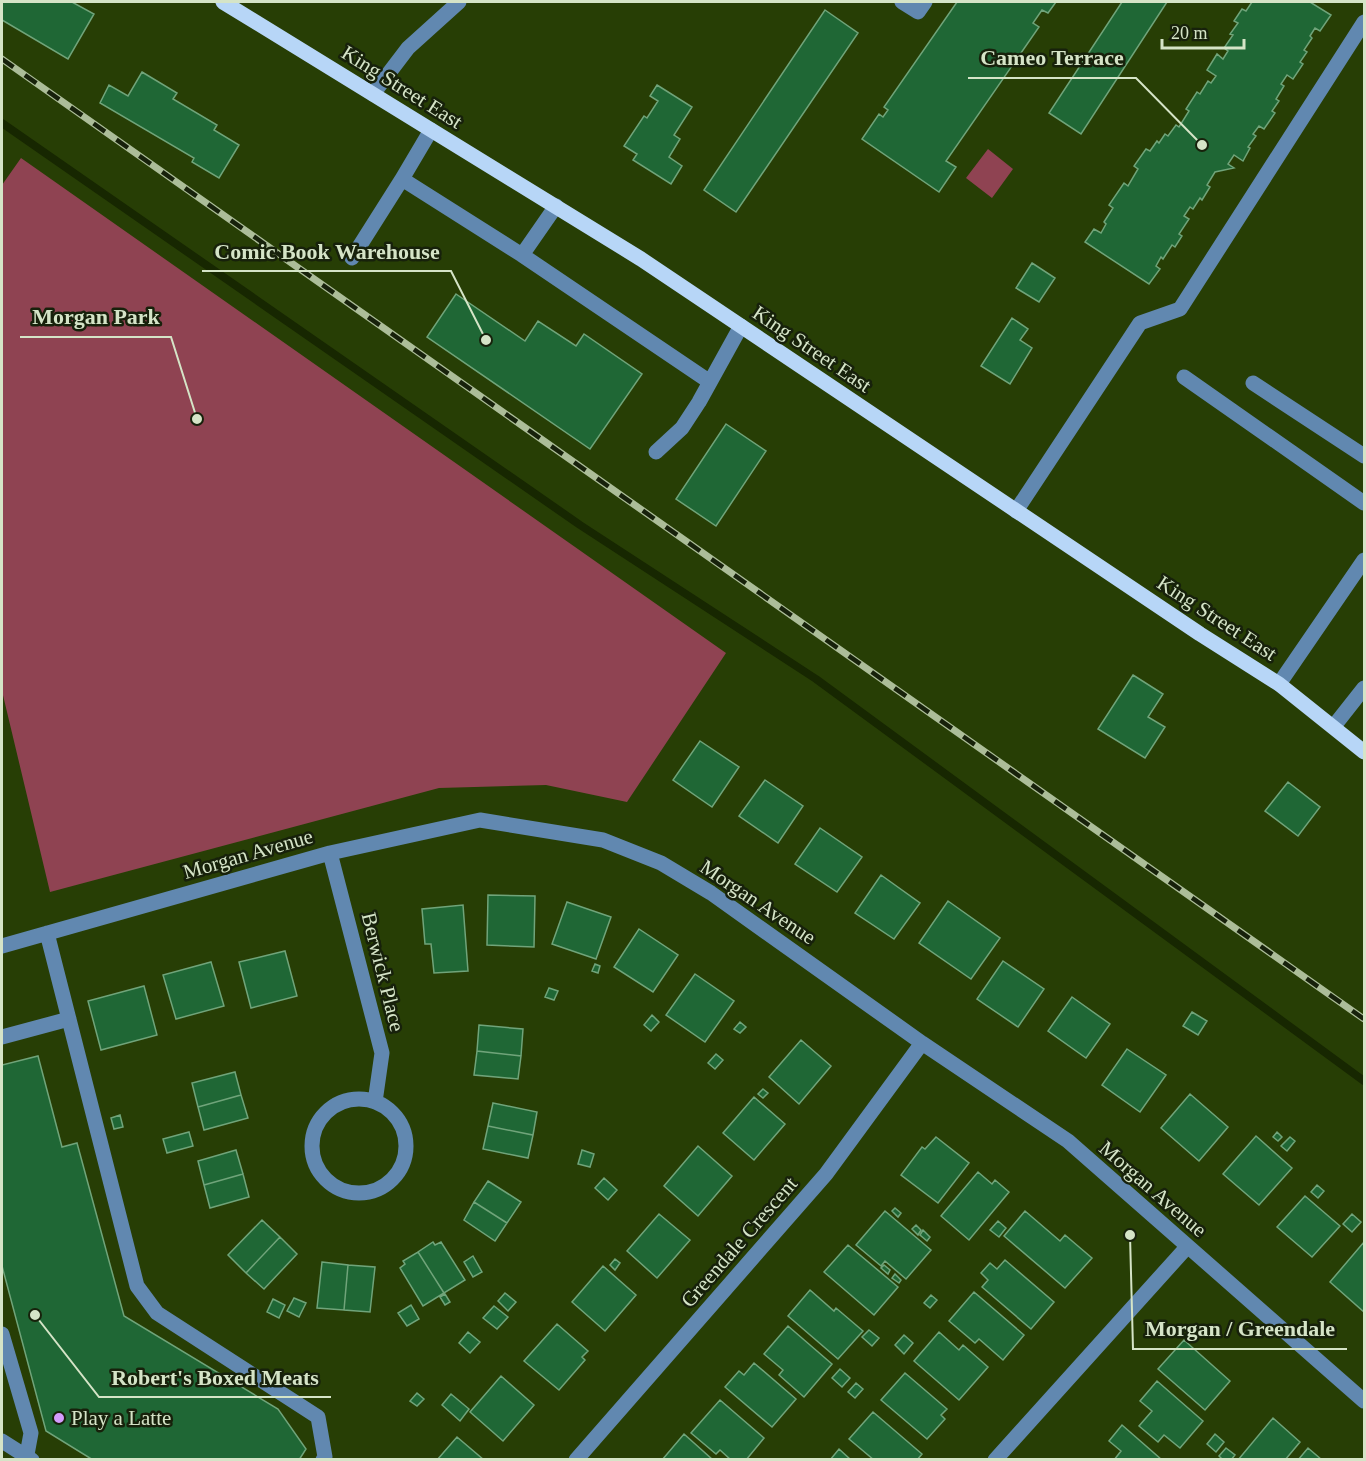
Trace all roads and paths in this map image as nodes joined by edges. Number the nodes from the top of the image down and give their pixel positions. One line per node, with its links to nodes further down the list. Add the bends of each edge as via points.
1 (223, 2): 6 (main road, King Street East)
2 (459, 2): 6 (street, via 408,48)
3 (902, 2): 4 (street, via 918,12)
4 (925, 2)
5 (1365, 22): 19 (street, via 1180,309 1140,323)
6 (373, 94): 7 (main road, King Street East)
7 (431, 130): 8 (street); 9 (main road, King Street East)
8 (402, 179): 10 (street); 11 (street)
9 (556, 206): 10 (street); 12 (main road, King Street East)
10 (522, 255): 14 (street)
11 (352, 258)
12 (741, 327): 14 (street); 19 (main road, King Street East)
13 (1184, 377): 18 (street)
14 (710, 382): 16 (street, via 682,428)
15 (1252, 383): 17 (street)
16 (656, 452)
17 (1365, 456)
18 (1365, 503)
19 (1016, 511): 21 (main road, King Street East)
20 (1365, 560): 21 (street)
21 (1279, 684): 23 (main road, King Street East)
22 (1365, 688): 23 (street)
23 (1334, 726): 24 (main road, King Street East)
24 (1365, 752)
25 (330, 853): 26 (street, Morgan Avenue); 30 (street, Morgan Avenue, via 480,820 603,840 661,863 711,893); 31 (street, Berwick Place, via 382,1053)
26 (47, 933): 27 (street, Morgan Avenue); 28 (street)
27 (2, 946)
28 (69, 1019): 29 (street); 37 (street, via 137,1286 157,1313 318,1417)
29 (2, 1037)
30 (922, 1042): 32 (street, Morgan Avenue, via 1068,1141); 38 (street, Greendale Crescent, via 826,1174)
31 (375, 1102): 31 (street, via 349,1100 333,1106 318,1121 312,1137 315,1166 325,1179 354,1194 374,1192 389,1184 400,1172 406,1156 405,1134 399,1119)
32 (1187, 1247): 34 (street, Morgan Avenue); 39 (street)
33 (2, 1334): 36 (street, via 32,1432)
34 (1365, 1401)
35 (2, 1441): 36 (street)
36 (28, 1459)
37 (323, 1460)
38 (576, 1460)
39 (995, 1460)

